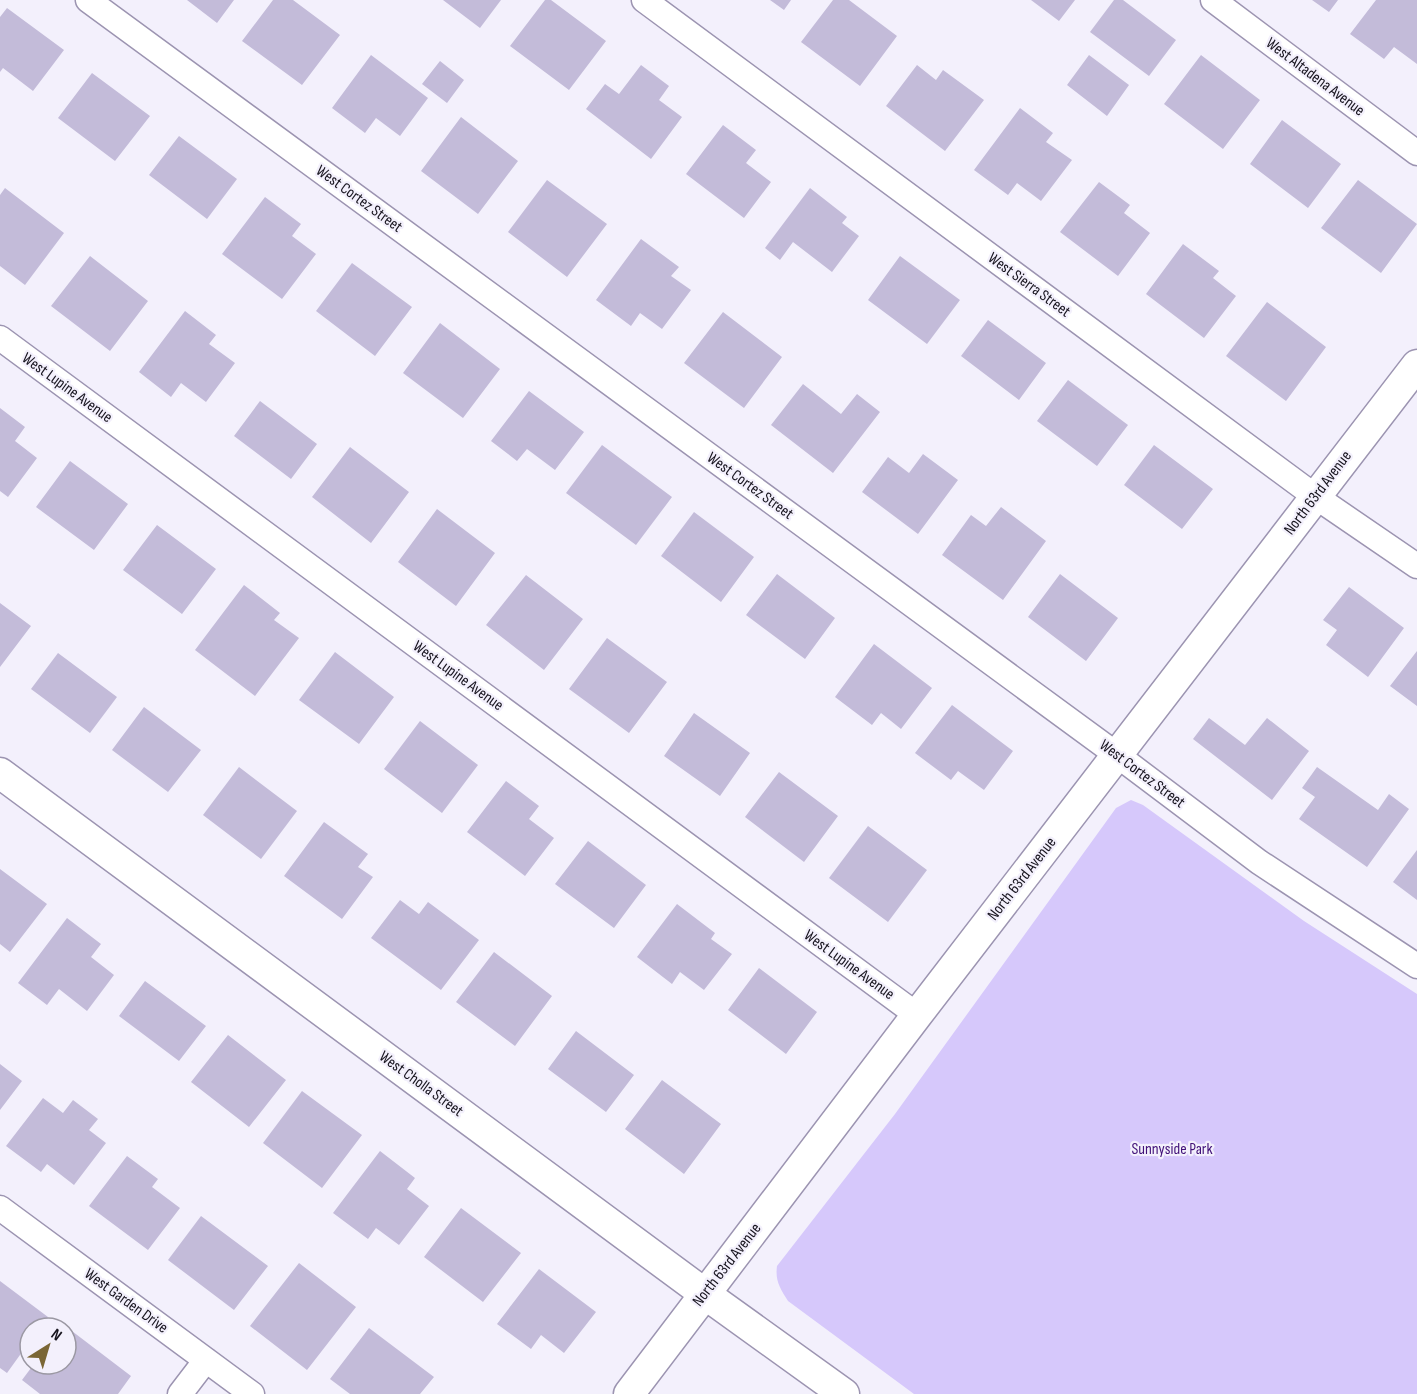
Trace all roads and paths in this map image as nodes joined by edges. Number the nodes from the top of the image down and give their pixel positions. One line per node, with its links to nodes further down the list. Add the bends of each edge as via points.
1 (88, 0): 9 (street, West Cortez Street)
2 (644, 0): 7 (street, West Sierra Street)
3 (1213, 0): 4 (street, West Altadena Avenue)
4 (1417, 153)
5 (0, 338): 12 (street, West Lupine Avenue)
6 (1417, 365): 7 (street, North 63rd Avenue)
7 (1316, 497): 8 (street, West Sierra Street); 9 (street, North 63rd Avenue)
8 (1417, 566)
9 (1117, 755): 11 (street, West Cortez Street, via 1259,862); 12 (street, North 63rd Avenue)
10 (0, 773): 14 (street, West Cholla Street)
11 (1417, 966)
12 (917, 1015): 14 (street, North 63rd Avenue)
13 (0, 1208): 15 (street, West Garden Drive)
14 (705, 1293): 18 (street, North 63rd Avenue); 19 (street, West Cholla Street)
15 (206, 1360): 16 (street); 17 (street, West Garden Drive)
16 (180, 1394)
17 (252, 1394)
18 (629, 1394)
19 (844, 1394)

